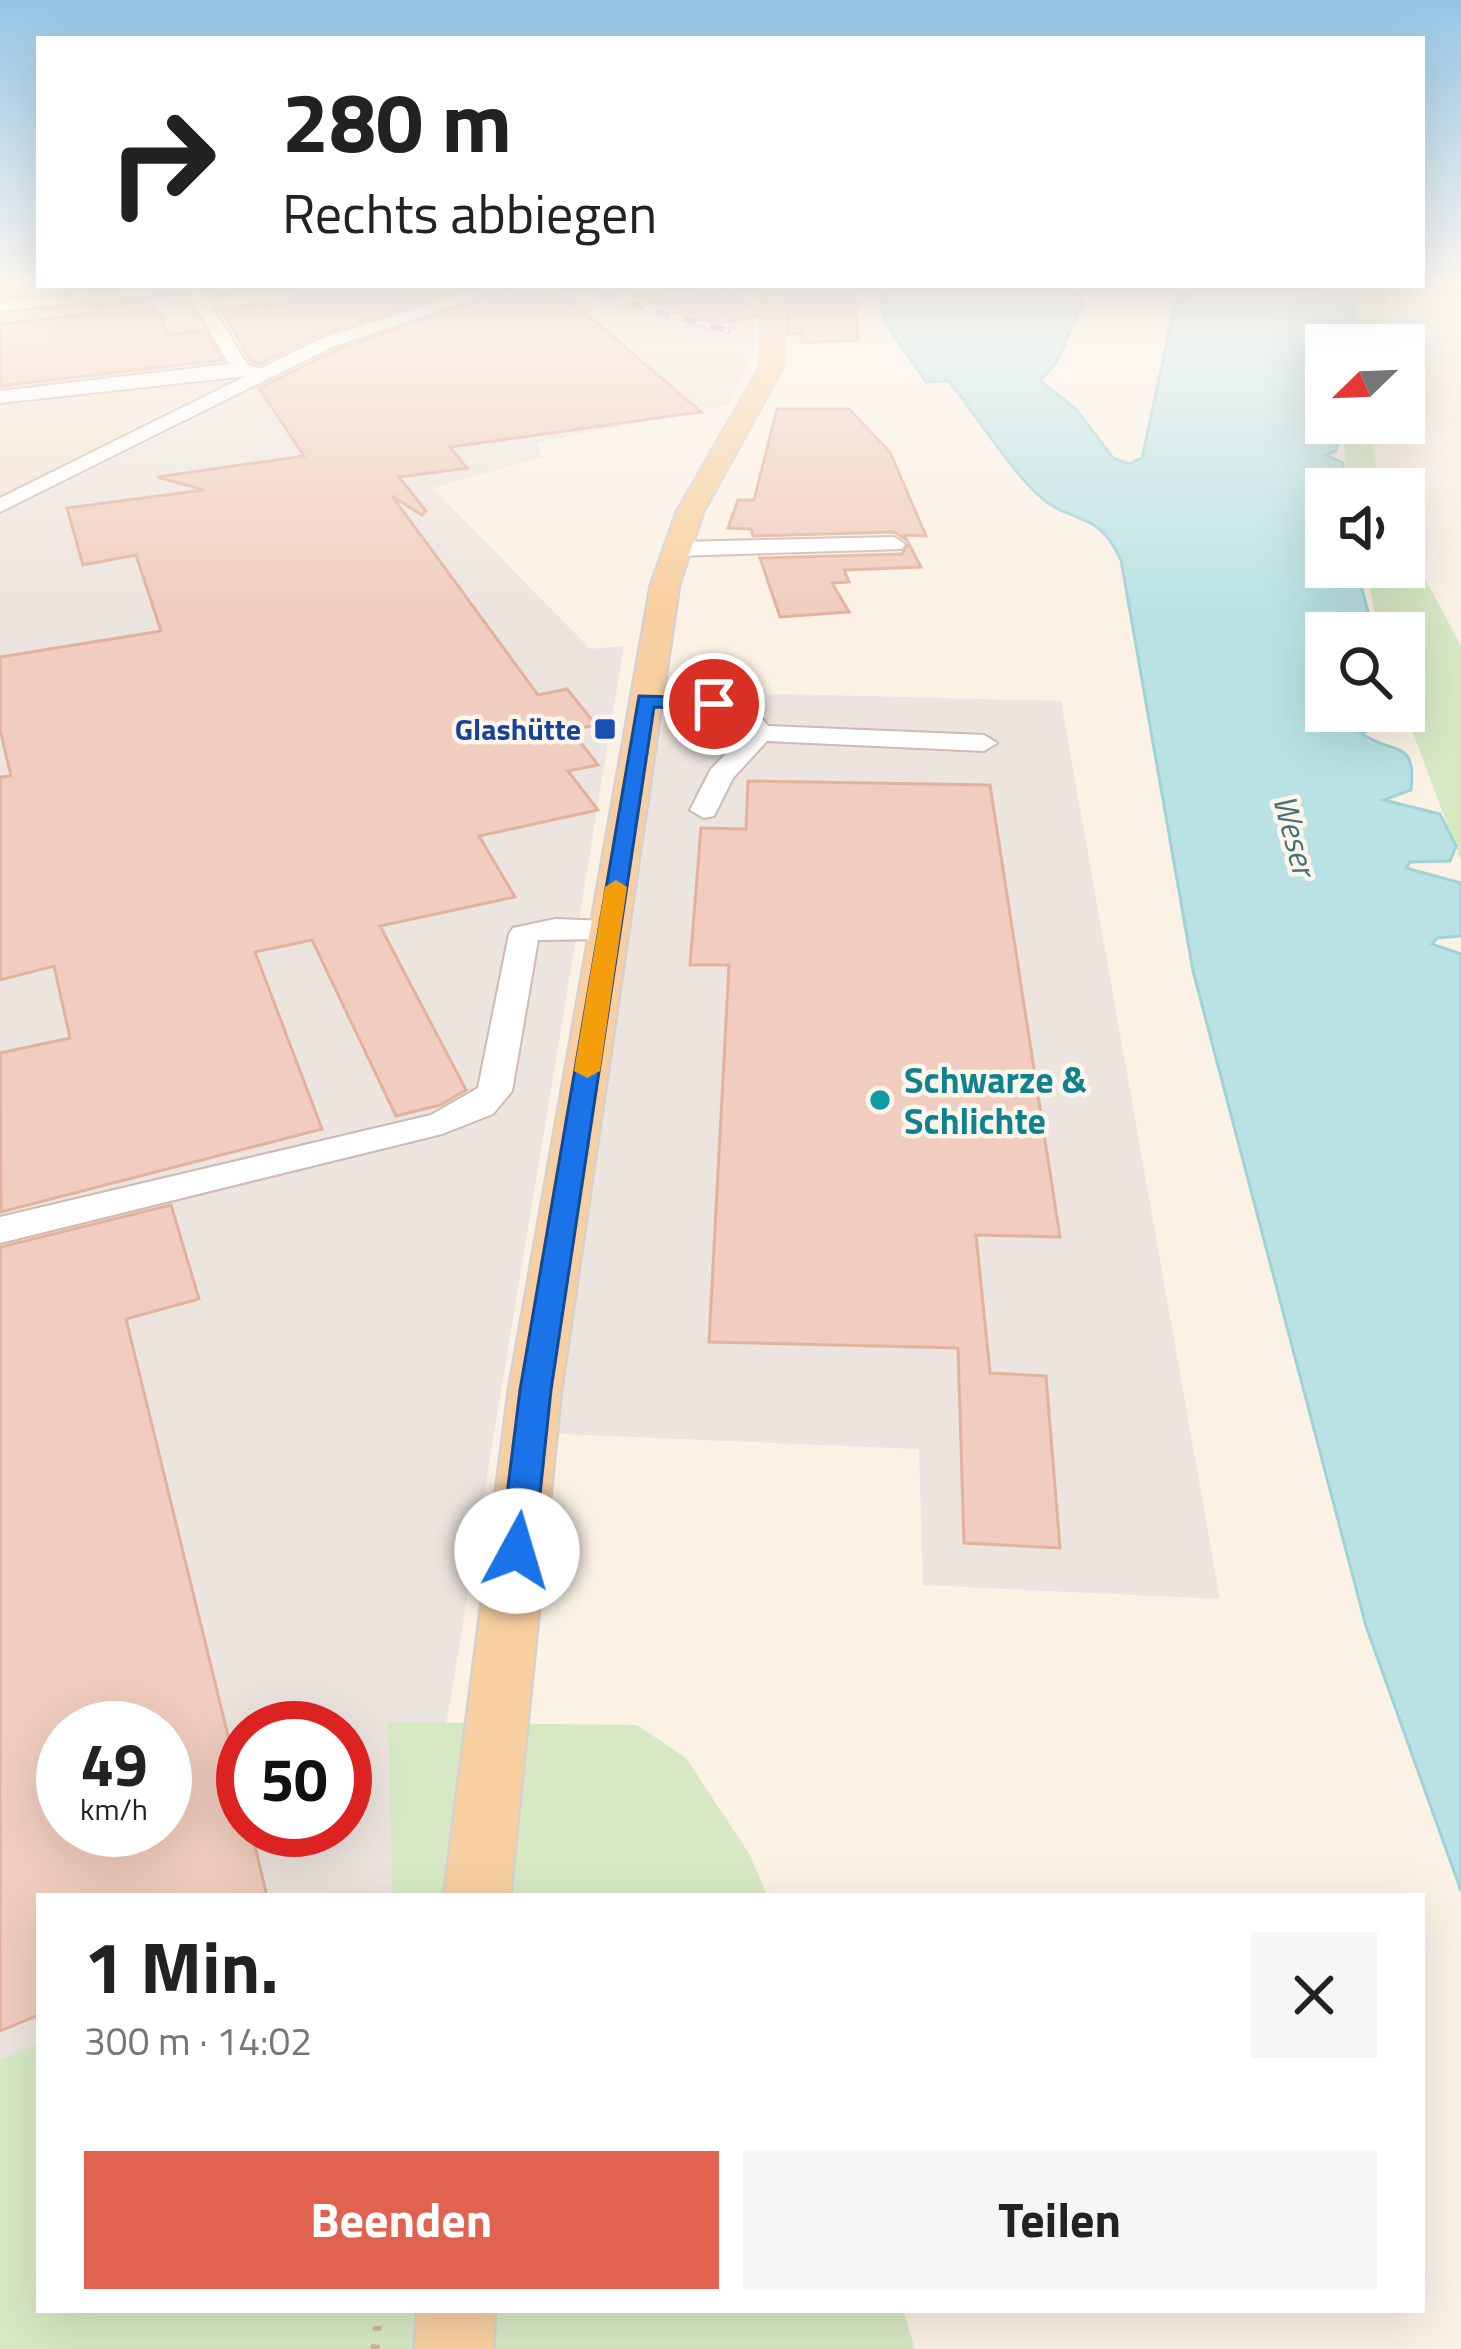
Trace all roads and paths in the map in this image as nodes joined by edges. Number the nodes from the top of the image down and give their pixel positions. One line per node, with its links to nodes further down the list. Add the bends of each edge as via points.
1 (45, 392): 4 (street)
2 (231, 392): 5 (street)
3 (758, 392): 7 (main road)
4 (0, 397)
5 (0, 506)
6 (894, 544): 7 (street)
7 (676, 549): 8 (main road)
8 (646, 700): 9 (street, via 738,706); 12 (main road)
9 (760, 733): 10 (street); 11 (street, via 721,776)
10 (984, 743)
11 (704, 810)
12 (610, 930): 13 (street, via 524,934 495,1091 481,1106 442,1123); 14 (main road, via 535,1390)
13 (0, 1230)
14 (477, 1893)
15 (379, 2313): 17 (path)
16 (456, 2313): 18 (main road)
17 (375, 2349)
18 (454, 2349)

